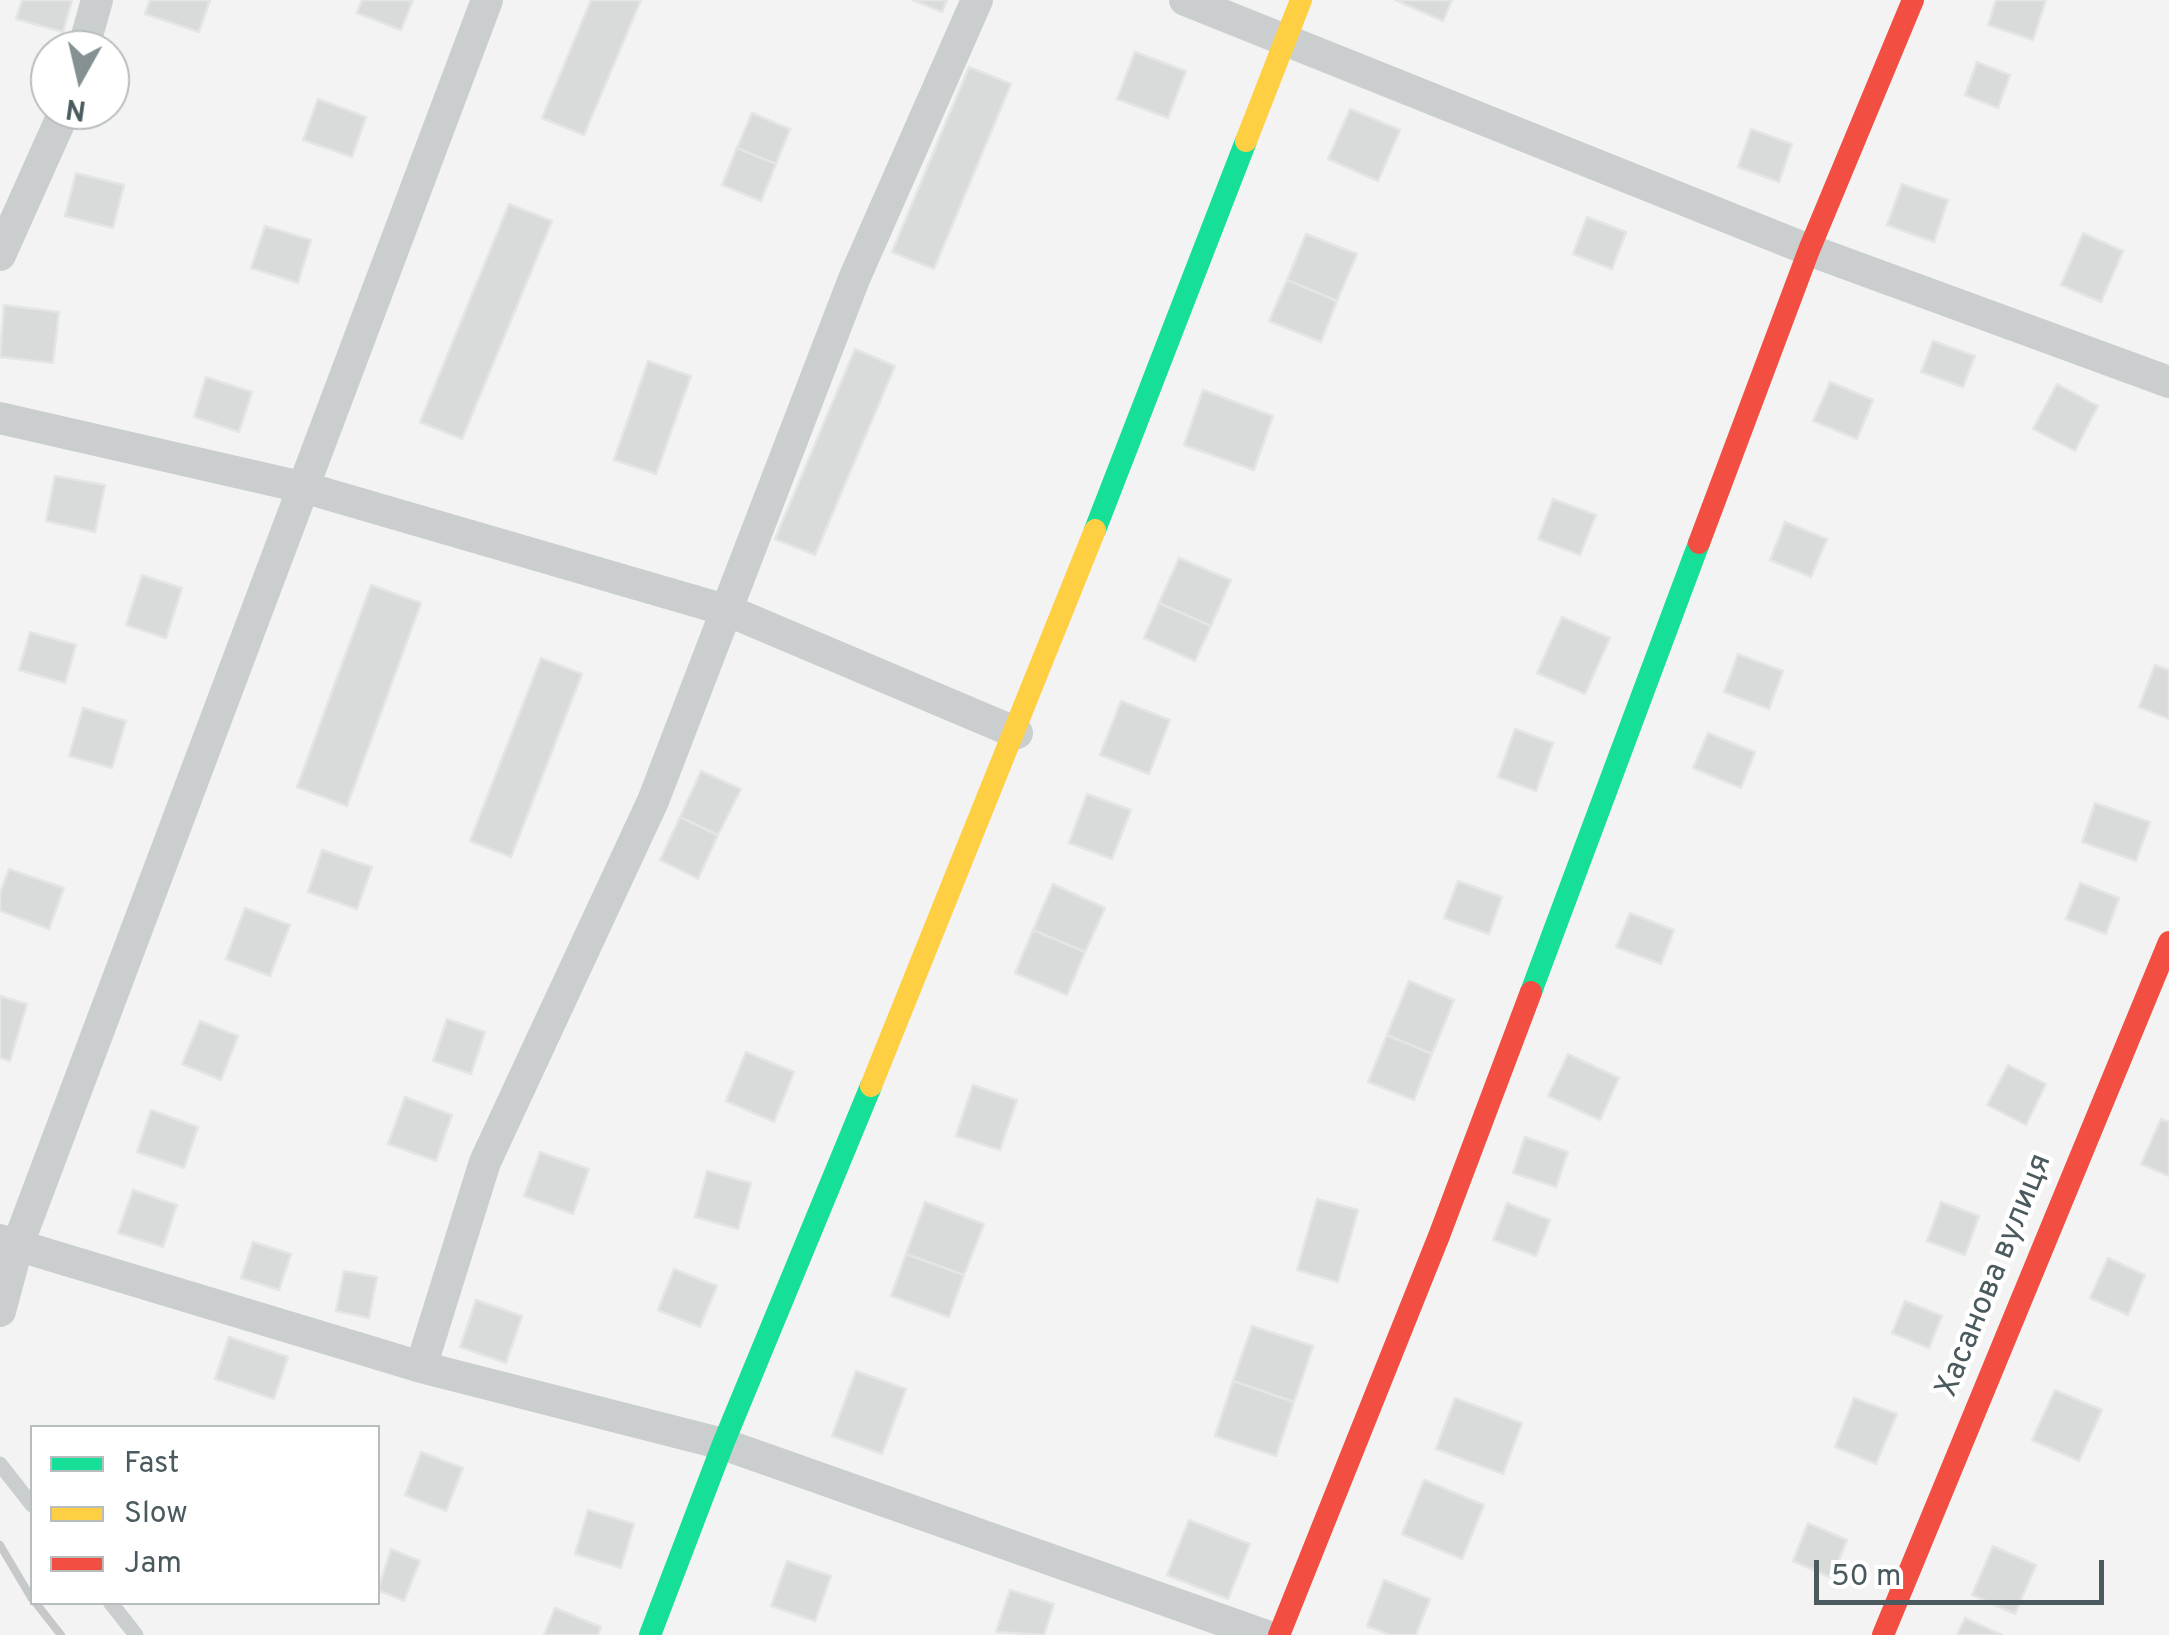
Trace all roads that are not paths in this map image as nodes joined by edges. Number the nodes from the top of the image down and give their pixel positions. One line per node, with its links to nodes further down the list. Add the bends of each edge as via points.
1 (97, 0): 7 (street)
2 (487, 0): 14 (street)
3 (977, 0): 15 (street, via 854,279)
4 (1185, 0): 8 (street)
5 (1301, 0): 8 (street)
6 (1913, 0): 10 (street)
7 (88, 30)
8 (1286, 39): 10 (street); 16 (street)
9 (56, 130): 11 (street)
10 (1809, 250): 12 (street); 28 (street, via 1440,1236)
11 (0, 255)
12 (2169, 382)
13 (0, 418): 14 (street)
14 (306, 488): 15 (street); 18 (street)
15 (729, 612): 16 (street); 20 (street, via 654,801 486,1162)
16 (1017, 732): 21 (street)
17 (2169, 942): 29 (street, Хасанова вулиця)
18 (9, 1242): 19 (street); 20 (street)
19 (0, 1311)
20 (422, 1367): 21 (street)
21 (723, 1444): 26 (street); 27 (street)
22 (0, 1464): 23 (lane)
23 (30, 1502)
24 (112, 1605): 25 (lane)
25 (136, 1635)
26 (650, 1635)
27 (1264, 1635)
28 (1278, 1635)
29 (1883, 1635)

